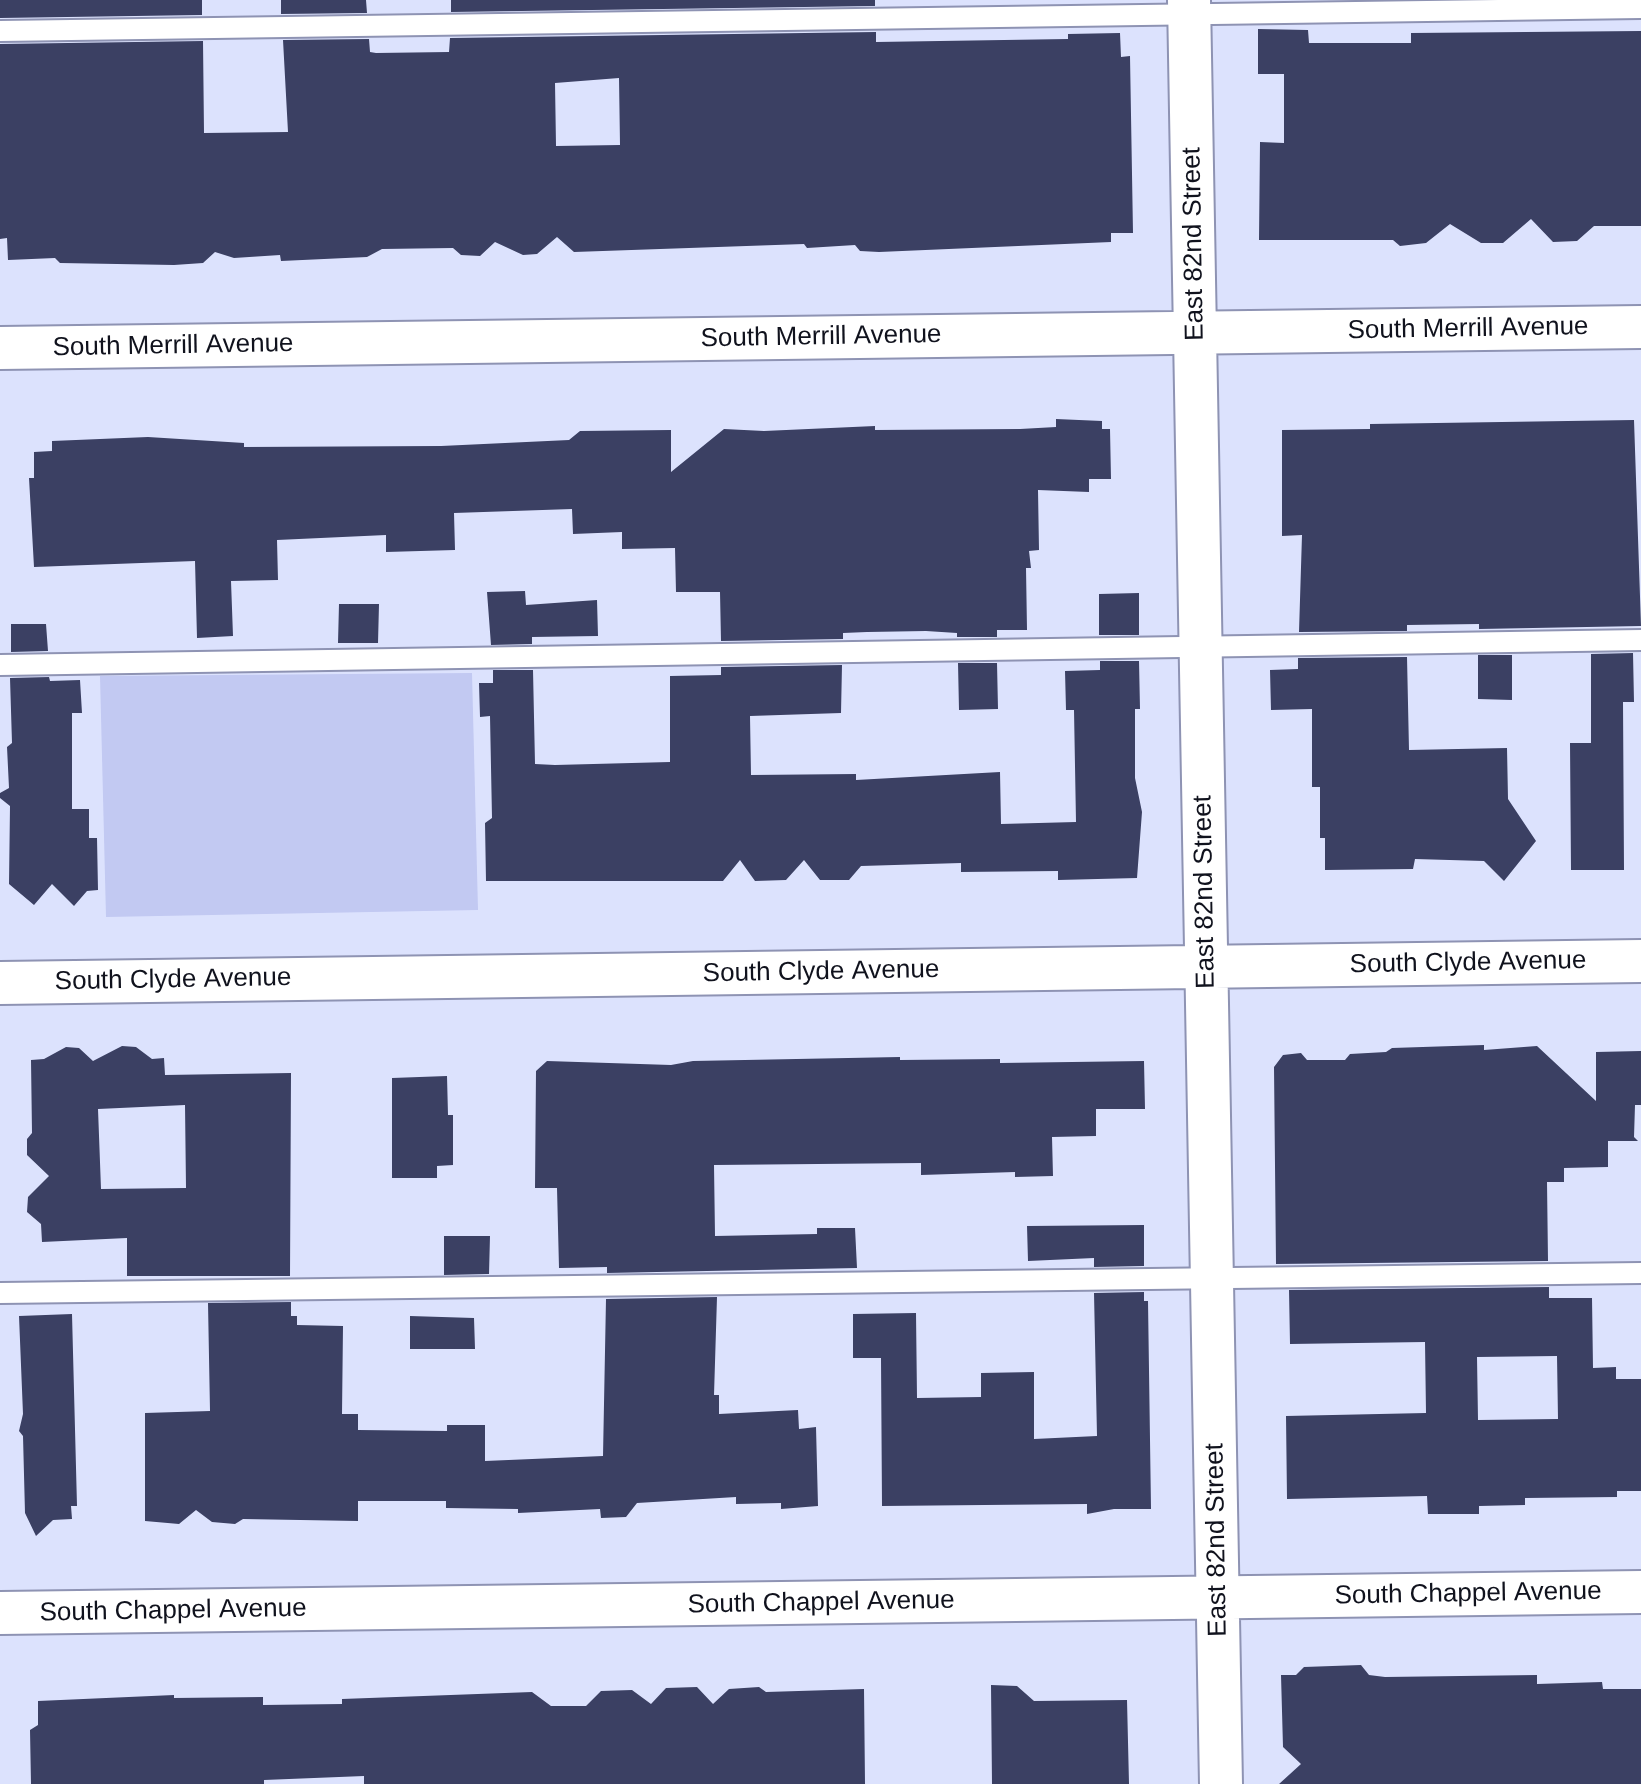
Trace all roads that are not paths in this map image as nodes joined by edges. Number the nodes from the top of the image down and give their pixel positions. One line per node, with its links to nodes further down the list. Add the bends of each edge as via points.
1 (1190, 7): 2 (lane); 3 (lane); 5 (street, East 82nd Street)
2 (1641, 8)
3 (0, 31)
4 (1641, 327): 5 (street, South Merrill Avenue)
5 (1195, 332): 6 (street, South Merrill Avenue); 8 (street, East 82nd Street)
6 (0, 348)
7 (1641, 640): 8 (lane)
8 (1201, 646): 9 (lane); 11 (street, East 82nd Street)
9 (0, 665)
10 (1641, 961): 11 (street, South Clyde Avenue)
11 (1206, 967): 12 (street, South Clyde Avenue); 14 (street, East 82nd Street)
12 (0, 983)
13 (1641, 1273): 14 (lane)
14 (1212, 1278): 15 (lane); 17 (street, East 82nd Street)
15 (0, 1293)
16 (1641, 1592): 17 (street, South Chappel Avenue)
17 (1217, 1598): 18 (street, South Chappel Avenue); 19 (street, East 82nd Street)
18 (0, 1613)
19 (1221, 1784)

